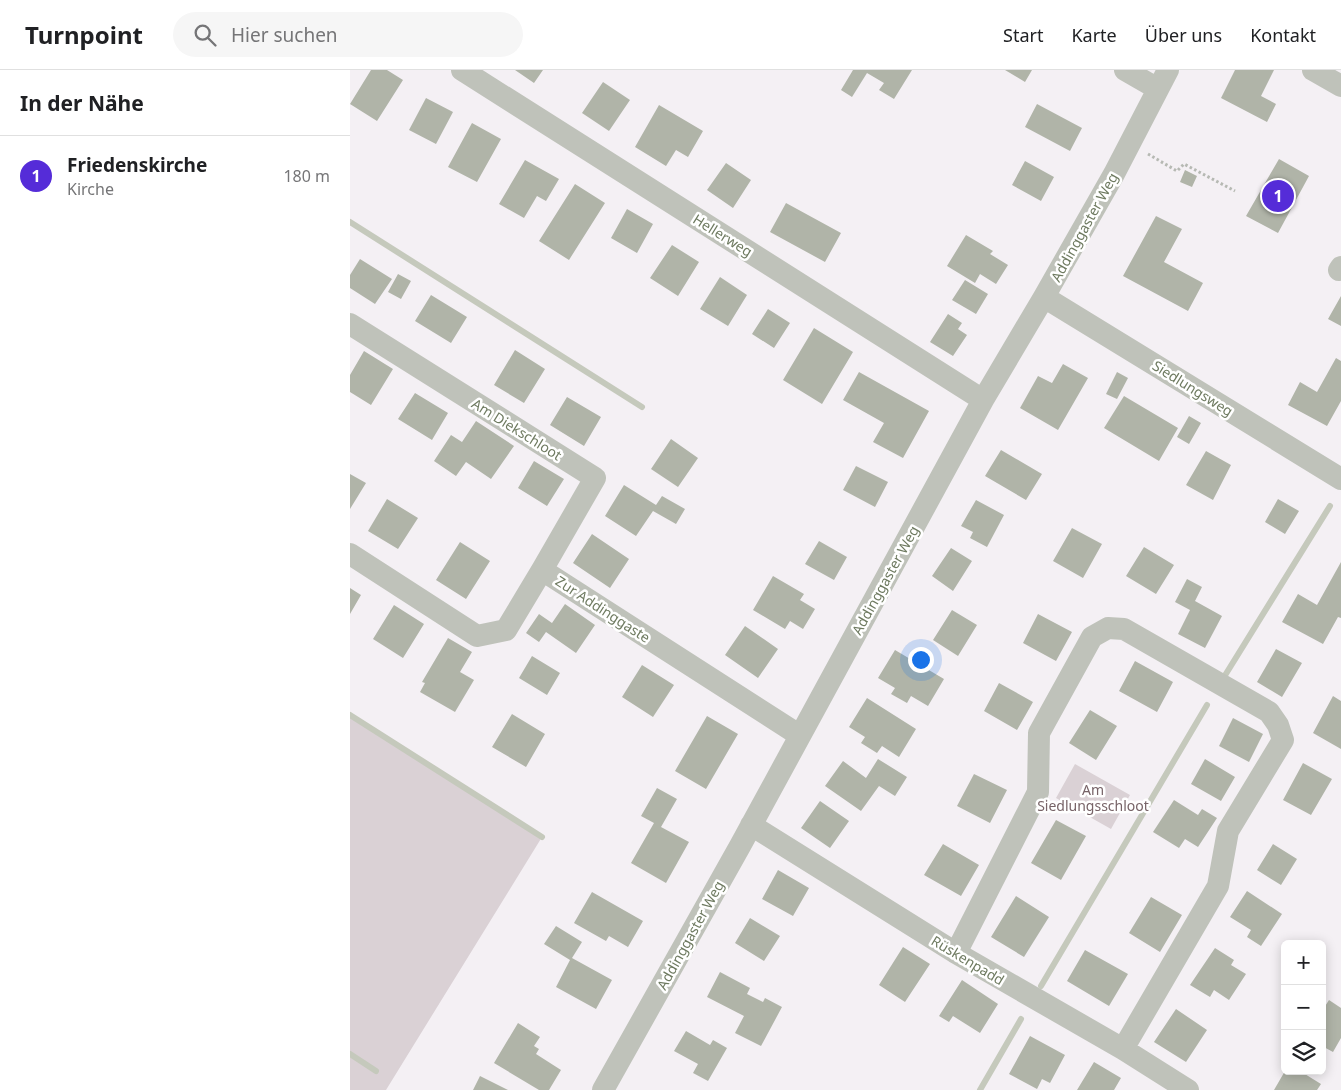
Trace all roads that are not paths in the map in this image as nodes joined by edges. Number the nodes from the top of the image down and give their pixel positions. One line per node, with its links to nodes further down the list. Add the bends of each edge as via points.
1 (462, 70): 8 (street, Hellerweg)
2 (1125, 70): 4 (street)
3 (1313, 70): 5 (street)
4 (1163, 79): 6 (street, Addinggaster Weg)
5 (1341, 86)
6 (1044, 298): 8 (street, Addinggaster Weg); 9 (street, Siedlungsweg)
7 (350, 324): 11 (street, Am Diekschloot, via 595,478)
8 (983, 400): 12 (street, Addinggaster Weg)
9 (1341, 479)
10 (350, 554): 11 (street, Zur Addinggaste, via 477,636 506,630)
11 (542, 570): 12 (street, Zur Addinggaste)
12 (799, 736): 13 (street, Addinggaster Weg)
13 (751, 825): 14 (street, Rüskenpadd); 16 (street, Addinggaster Weg)
14 (956, 954): 15 (street, Rüskenpadd); 15 (street, via 1038,792 1039,733 1092,637 1108,628 1124,629 1269,712 1283,740 1228,831 1218,886)
15 (1122, 1049): 17 (street, Rüskenpadd)
16 (602, 1090)
17 (1188, 1090)

